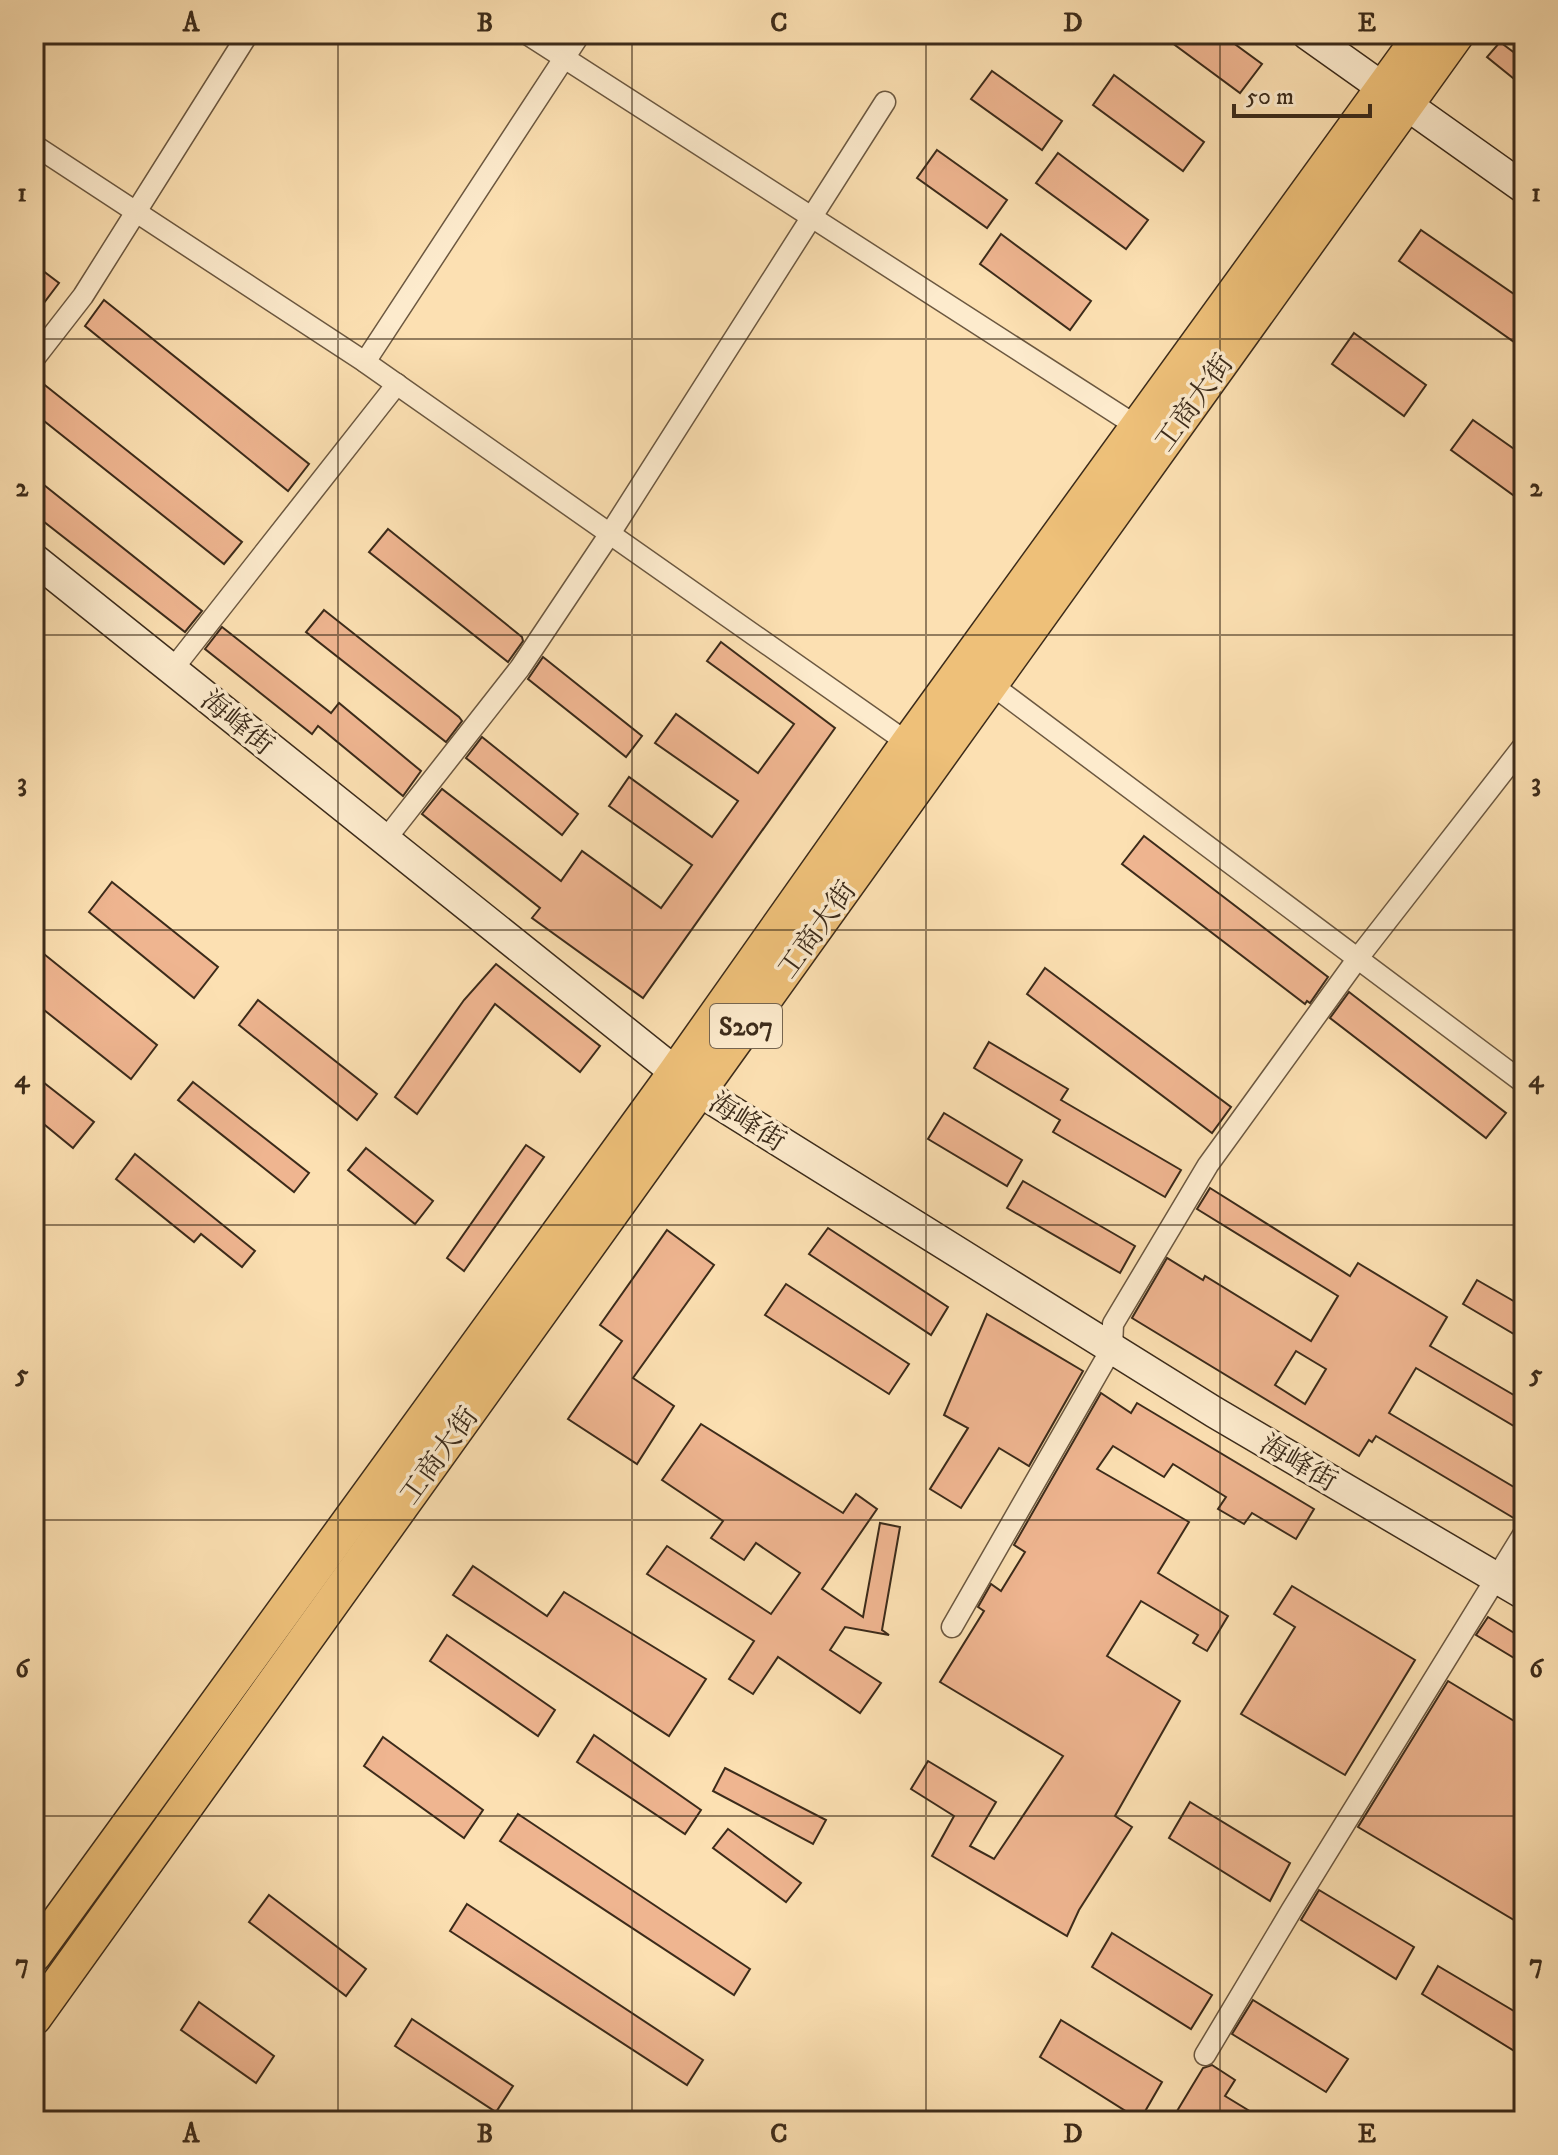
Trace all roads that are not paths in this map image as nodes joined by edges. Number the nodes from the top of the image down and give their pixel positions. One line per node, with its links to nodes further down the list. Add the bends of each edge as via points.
1 (248, 34): 12 (street)
2 (527, 34): 7 (street)
3 (580, 34): 7 (street)
4 (1307, 34): 8 (street)
5 (1422, 34): 8 (main road, 工商大街 / S207)
6 (1457, 34): 8 (main road, 工商大街 / S207)
7 (565, 58): 13 (street); 15 (street)
8 (1395, 96): 11 (street); 17 (main road, 工商大街 / S207); 20 (main road, 工商大街 / S207)
9 (885, 102): 13 (street)
10 (34, 145): 12 (street)
11 (1524, 188)
12 (136, 212): 14 (street, via 83,296); 15 (street)
13 (812, 217): 17 (street); 23 (street, via 520,668)
14 (34, 359)
15 (365, 362): 16 (street)
16 (397, 384): 19 (street); 21 (street)
17 (1138, 427): 20 (main road, 工商大街 / S207)
18 (34, 559): 19 (street, 海峰街)
19 (172, 670): 23 (street, 海峰街)
20 (978, 675): 21 (main road, 工商大街 / S207); 24 (street); 25 (main road, 工商大街 / S207)
21 (908, 743): 25 (main road, 工商大街 / S207)
22 (1524, 745): 24 (street)
23 (385, 840): 25 (street, 海峰街)
24 (1358, 958): 26 (street); 27 (street, via 1208,1165 1113,1324)
25 (687, 1082): 27 (street, 海峰街); 32 (main road, 工商大街 / S207); 33 (main road, 工商大街 / S207)
26 (1524, 1083)
27 (1112, 1348): 29 (street, 海峰街); 31 (street)
28 (1524, 1533): 29 (street)
29 (1496, 1578): 30 (street, 海峰街); 34 (street)
30 (1524, 1594)
31 (952, 1627)
32 (34, 1955)
33 (34, 2018)
34 (1205, 2055)

